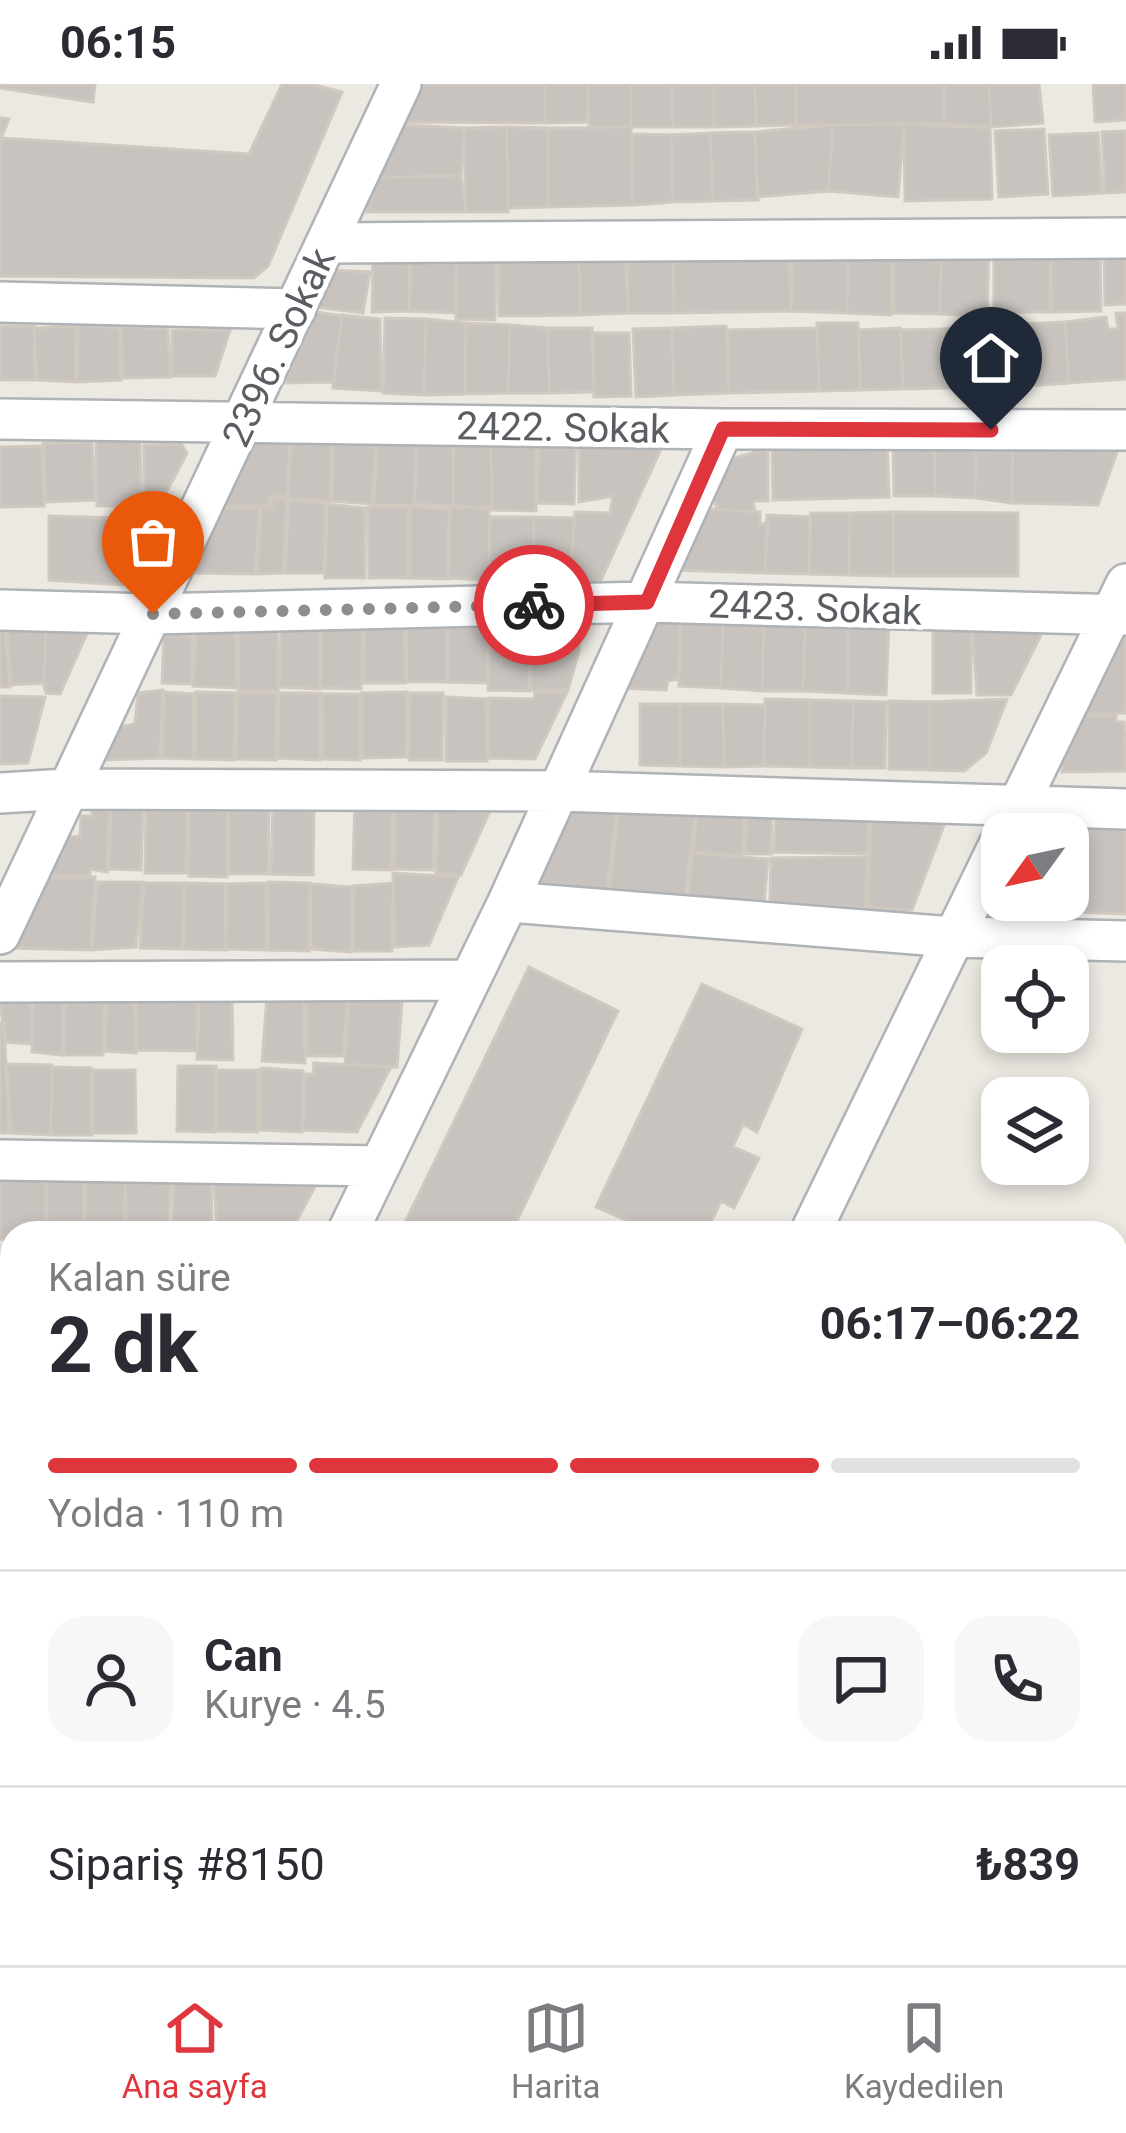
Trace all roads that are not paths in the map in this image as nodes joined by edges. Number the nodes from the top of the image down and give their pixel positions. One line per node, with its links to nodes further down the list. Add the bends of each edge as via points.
1 (401, 84): 3 (street, 2396. Sokak)
2 (1126, 238): 3 (street)
3 (327, 243): 5 (street, 2396. Sokak)
4 (0, 302): 5 (street)
5 (296, 309): 7 (street, 2396. Sokak)
6 (0, 419): 7 (street, 2422. Sokak)
7 (243, 424): 8 (street, 2422. Sokak); 13 (street, 2396. Sokak)
8 (723, 429): 9 (street, 2422. Sokak); 10 (street)
9 (1126, 430)
10 (647, 602): 11 (street, 2423. Sokak); 13 (street, 2423. Sokak); 15 (street)
11 (1120, 604): 17 (street)
12 (0, 610): 13 (street, 2423. Sokak)
13 (153, 614): 14 (street, 2396. Sokak)
14 (67, 789): 15 (street); 16 (street); 20 (street, 2396. Sokak)
15 (558, 790): 17 (street); 19 (street)
16 (0, 793)
17 (1014, 808): 18 (street); 21 (street)
18 (1126, 808)
19 (508, 902): 21 (street); 23 (street)
20 (0, 934)
21 (952, 937): 22 (street); 28 (street)
22 (1126, 941)
23 (470, 980): 24 (street); 26 (street)
24 (0, 982)
25 (0, 1160): 26 (street)
26 (379, 1166): 27 (street)
27 (352, 1221)
28 (816, 1221)

